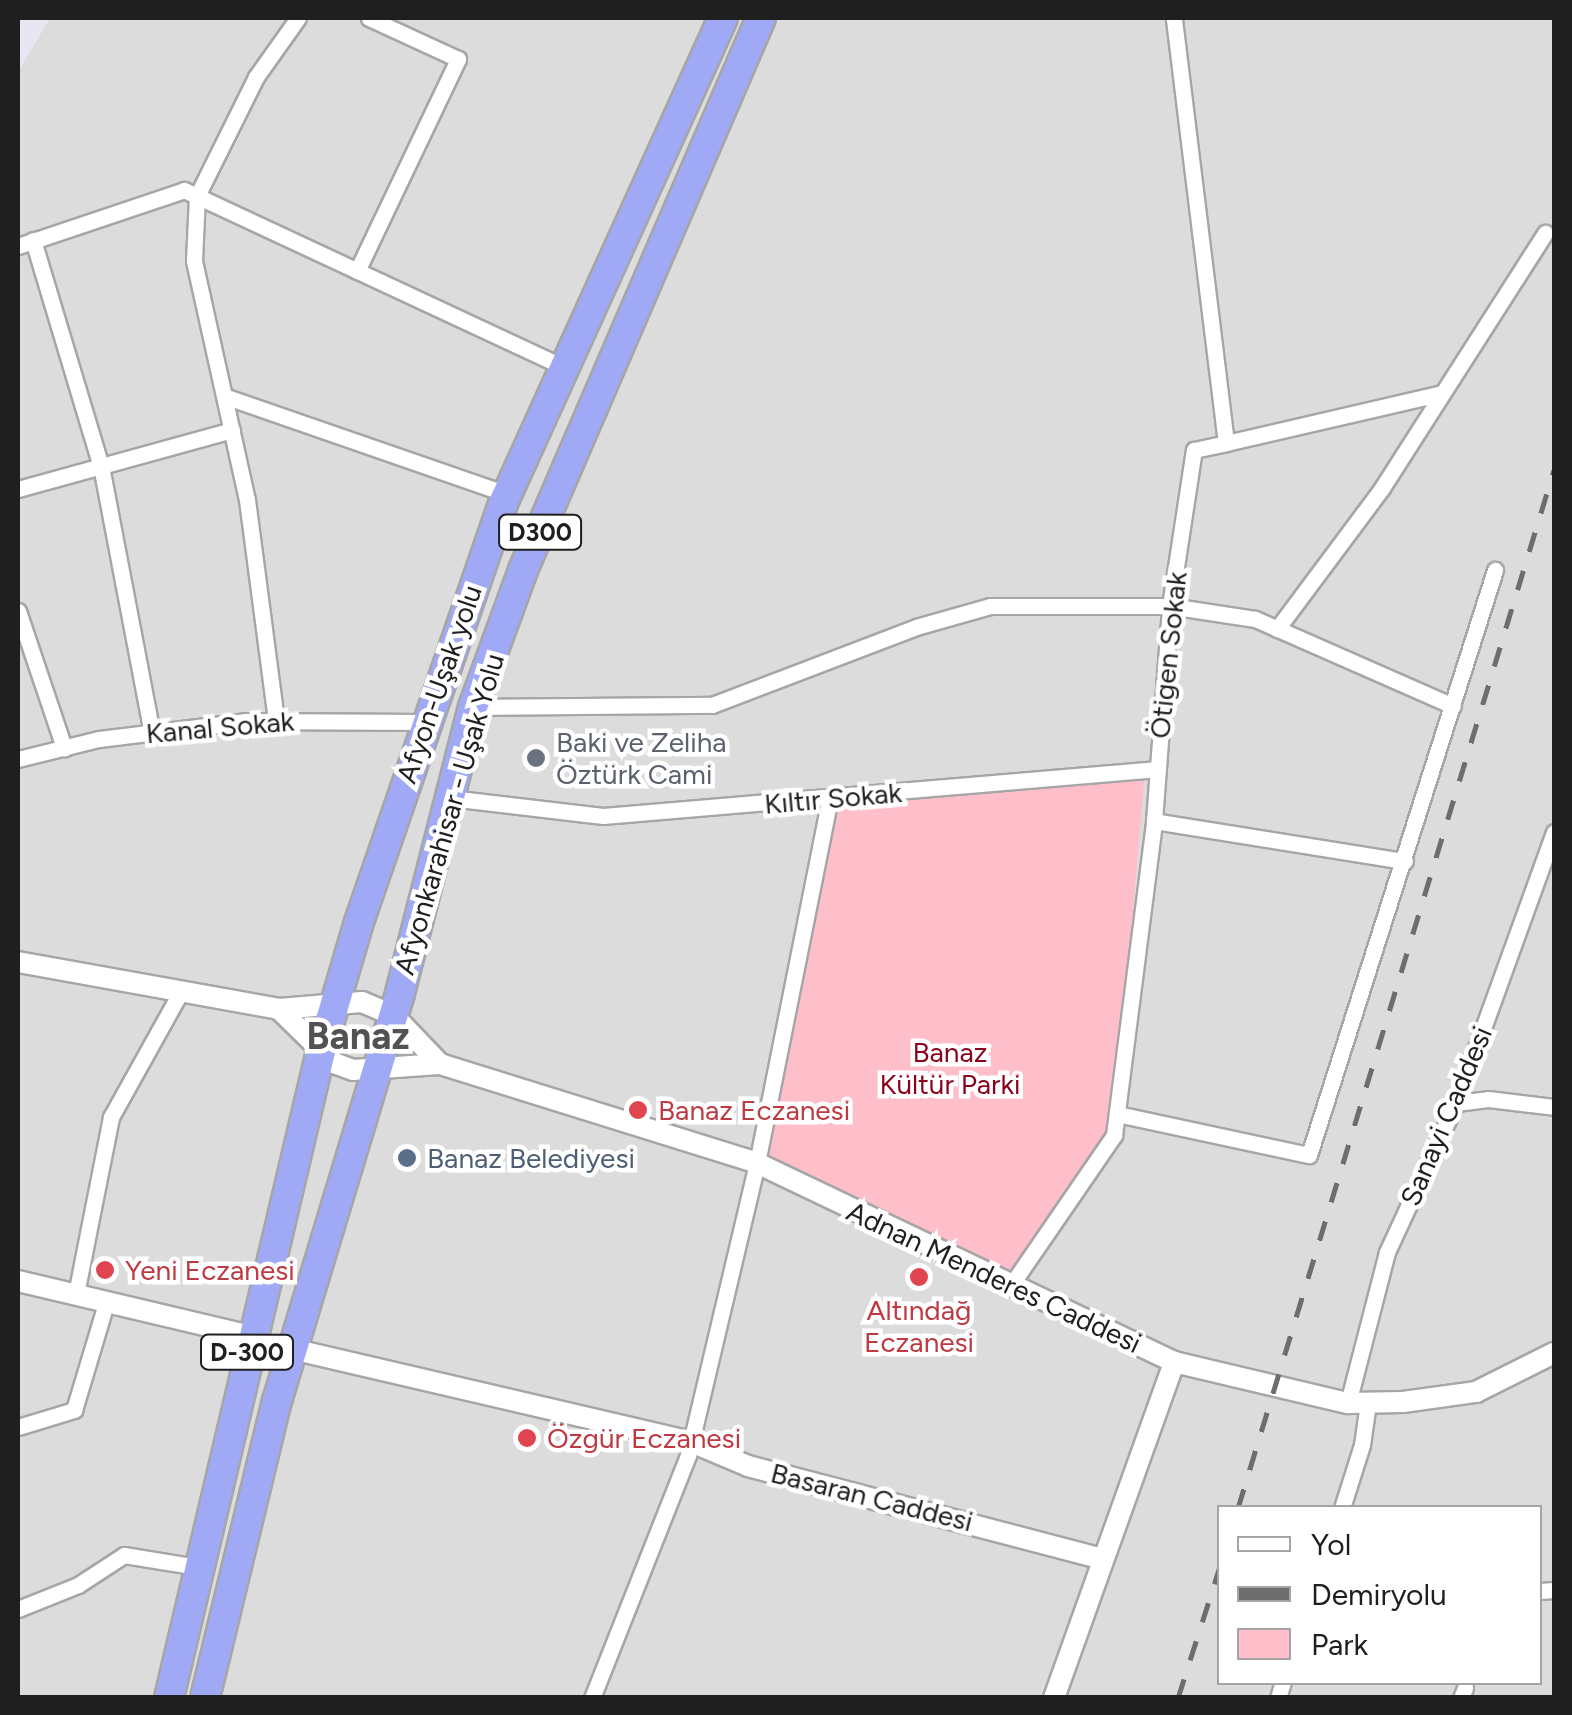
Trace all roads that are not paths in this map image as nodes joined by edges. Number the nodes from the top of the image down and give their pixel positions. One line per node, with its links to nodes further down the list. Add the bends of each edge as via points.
1 (298, 18): 6 (street, via 256,77)
2 (369, 18): 9 (street, via 458,59)
3 (723, 18): 10 (highway, D300)
4 (761, 18): 23 (highway, Afyonkarahisar - Uşak Yolu / D300, via 523,570)
5 (1174, 18): 14 (street)
6 (196, 196): 8 (street, via 184,190); 9 (street); 12 (street, via 194,260)
7 (1545, 233): 11 (street)
8 (25, 243): 15 (street)
9 (357, 270): 10 (street)
10 (564, 367): 17 (highway, Afyon-Uşak yolu / D300)
11 (1442, 393): 14 (street); 21 (street, via 1382,488)
12 (224, 396): 13 (street); 17 (street)
13 (232, 430): 15 (street); 24 (street)
14 (1226, 443): 19 (street, Ötigen Sokak, via 1194,450)
15 (101, 466): 16 (street); 26 (street)
16 (18, 490)
17 (507, 494): 25 (highway, Afyon-Uşak yolu / D300)
18 (1495, 570): 22 (street)
19 (1170, 606): 21 (street); 23 (street, via 990,606 916,626 712,705); 29 (street, Ötigen Sokak)
20 (18, 612): 27 (street)
21 (1277, 629): 22 (street)
22 (1452, 706): 34 (street)
23 (473, 707): 30 (highway, Afyonkarahisar - Uşak Yolu / D300)
24 (276, 720): 25 (street, Kanal Sokak); 26 (street, Kanal Sokak)
25 (425, 722): 38 (highway, Afyon-Uşak yolu / D300)
26 (152, 732): 27 (street, Kanal Sokak)
27 (64, 748): 28 (street, Kanal Sokak)
28 (18, 759)
29 (1158, 769): 31 (street, Kıltır Sokak); 32 (street, Ötigen Sokak)
30 (450, 798): 31 (street, Kıltır Sokak, via 602,816); 39 (highway, Afyonkarahisar - Uşak Yolu / D300)
31 (830, 799): 46 (street)
32 (1154, 822): 34 (street); 45 (street, Ötigen Sokak)
33 (1554, 832): 43 (street, Sanayi Caddesi)
34 (1405, 861): 45 (street, via 1310,1155)
35 (18, 962): 36 (street)
36 (181, 991): 37 (street); 49 (street, via 111,1116)
37 (279, 1008): 38 (street); 40 (street)
38 (332, 1008): 39 (street, via 362,1002); 40 (highway, D-300)
39 (393, 1015): 41 (street); 42 (highway, Afyonkarahisar - Uşak Yolu / D300)
40 (320, 1051): 42 (street, via 353,1070); 51 (highway, D-300)
41 (440, 1064): 42 (street); 46 (street, Adnan Menderes Caddesi)
42 (378, 1067): 52 (highway, Afyonkarahisar - Uşak Yolu / D300)
43 (1456, 1104): 44 (street, via 1488,1099); 55 (street, Sanayi Caddesi, via 1386,1252)
44 (1554, 1107)
45 (1117, 1114): 48 (street, Ötigen Sokak, via 1114,1135)
46 (757, 1163): 48 (street, Adnan Menderes Caddesi); 57 (street)
47 (18, 1281): 49 (street)
48 (1009, 1288): 54 (street, Adnan Menderes Caddesi)
49 (76, 1294): 50 (street)
50 (107, 1300): 51 (street); 56 (street, via 74,1410)
51 (251, 1336): 60 (highway, D-300)
52 (292, 1350): 57 (street, Basaran Caddesi); 63 (highway, Afyonkarahisar - Uşak Yolu / D300)
53 (1554, 1353): 55 (street, Adnan Menderes Caddesi, via 1476,1392)
54 (1174, 1362): 55 (street, Adnan Menderes Caddesi); 59 (street)
55 (1358, 1403): 58 (street, Sanayi Caddesi, via 1362,1445)
56 (18, 1427)
57 (691, 1442): 59 (street, Basaran Caddesi, via 748,1466); 64 (street)
58 (1343, 1505)
59 (1103, 1559): 65 (street)
60 (197, 1567): 61 (street, via 124,1555 78,1585); 62 (highway, D-300)
61 (18, 1610)
62 (168, 1698)
63 (205, 1698)
64 (592, 1698)
65 (1054, 1698)

